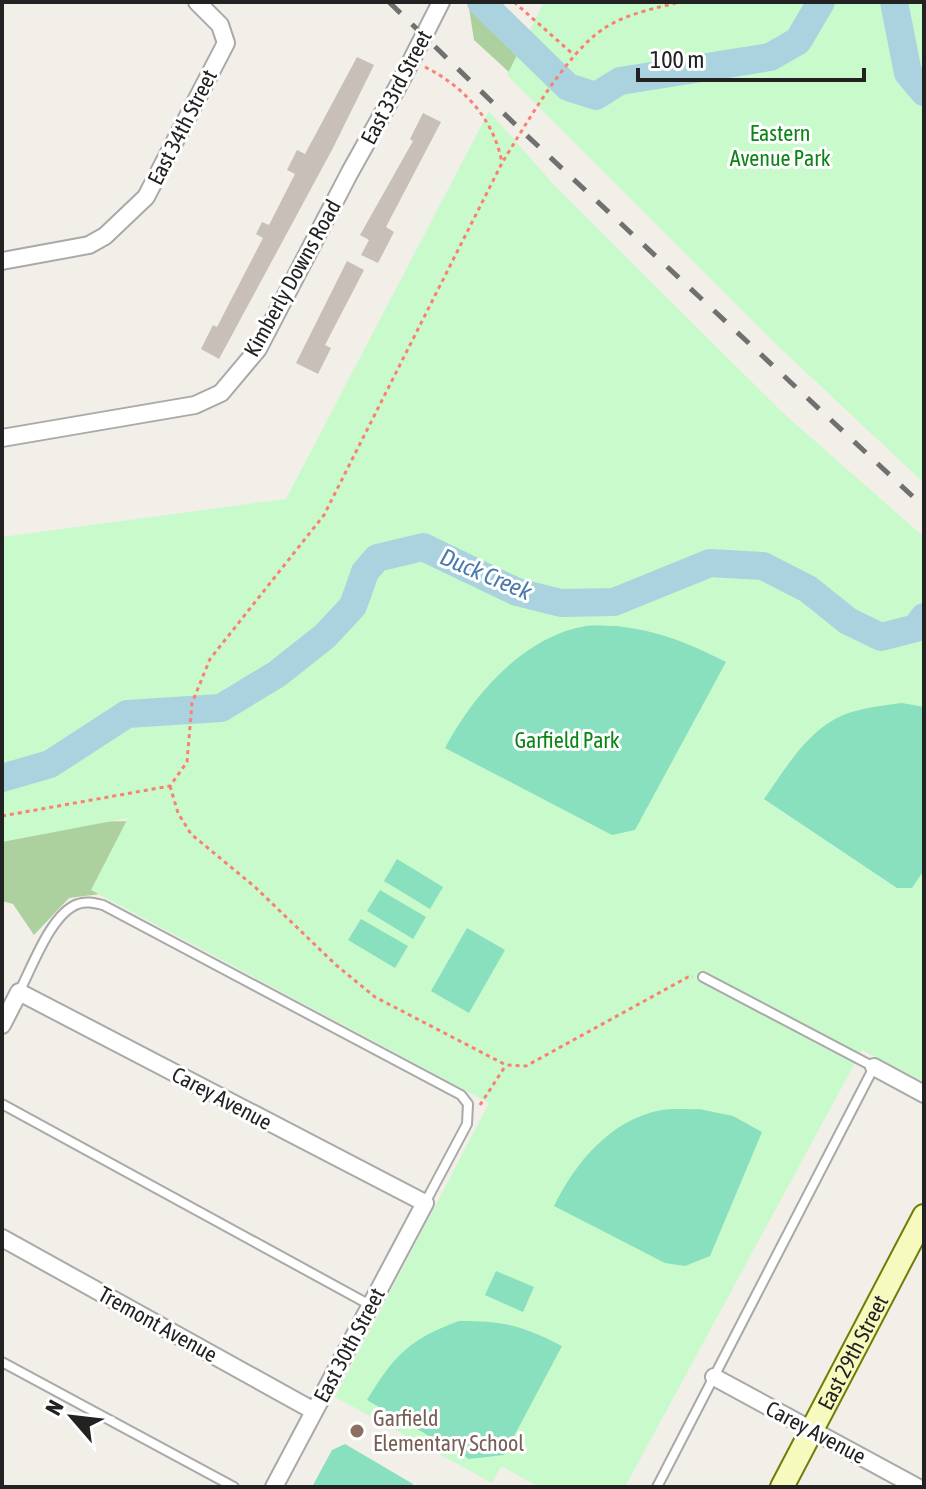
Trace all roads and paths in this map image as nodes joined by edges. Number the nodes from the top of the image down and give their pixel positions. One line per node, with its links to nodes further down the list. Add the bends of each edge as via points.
1 (197, 2): 9 (street, East 34th Street, via 220,25 226,43 146,197 89,245)
2 (514, 2): 5 (path)
3 (680, 2): 5 (path, via 605,28)
4 (439, 5): 6 (street, East 33rd Street)
5 (574, 55): 7 (path)
6 (412, 61): 7 (path, via 461,91 485,116); 8 (street, East 33rd Street)
7 (502, 163): 11 (path, via 324,515 210,659 192,703 187,762)
8 (350, 172): 10 (street, Kimberly Downs Road, via 258,349 221,393 195,405)
9 (2, 261)
10 (2, 438)
11 (170, 786): 12 (path); 16 (path, via 191,834 336,965 375,997)
12 (2, 816)
13 (703, 977): 16 (path, via 688,977 526,1066); 17 (lane)
14 (19, 992): 15 (street); 20 (lane, via 66,910 87,902 103,905 461,1095 468,1104); 21 (street, Carey Avenue)
15 (2, 1025)
16 (506, 1065): 20 (path)
17 (874, 1067): 18 (street); 26 (lane)
18 (924, 1094)
19 (2, 1104): 24 (lane)
20 (467, 1124): 21 (lane)
21 (425, 1203): 24 (street, East 30th Street)
22 (924, 1216): 28 (street, East 29th Street)
23 (2, 1238): 27 (street, Tremont Avenue)
24 (371, 1305): 27 (street, East 30th Street)
25 (2, 1362): 29 (lane)
26 (714, 1377): 28 (street, Carey Avenue); 31 (lane)
27 (314, 1411): 30 (street, East 30th Street)
28 (813, 1430): 32 (street, East 29th Street); 33 (street, Carey Avenue)
29 (234, 1487)
30 (274, 1487)
31 (657, 1487)
32 (782, 1487)
33 (917, 1487)

